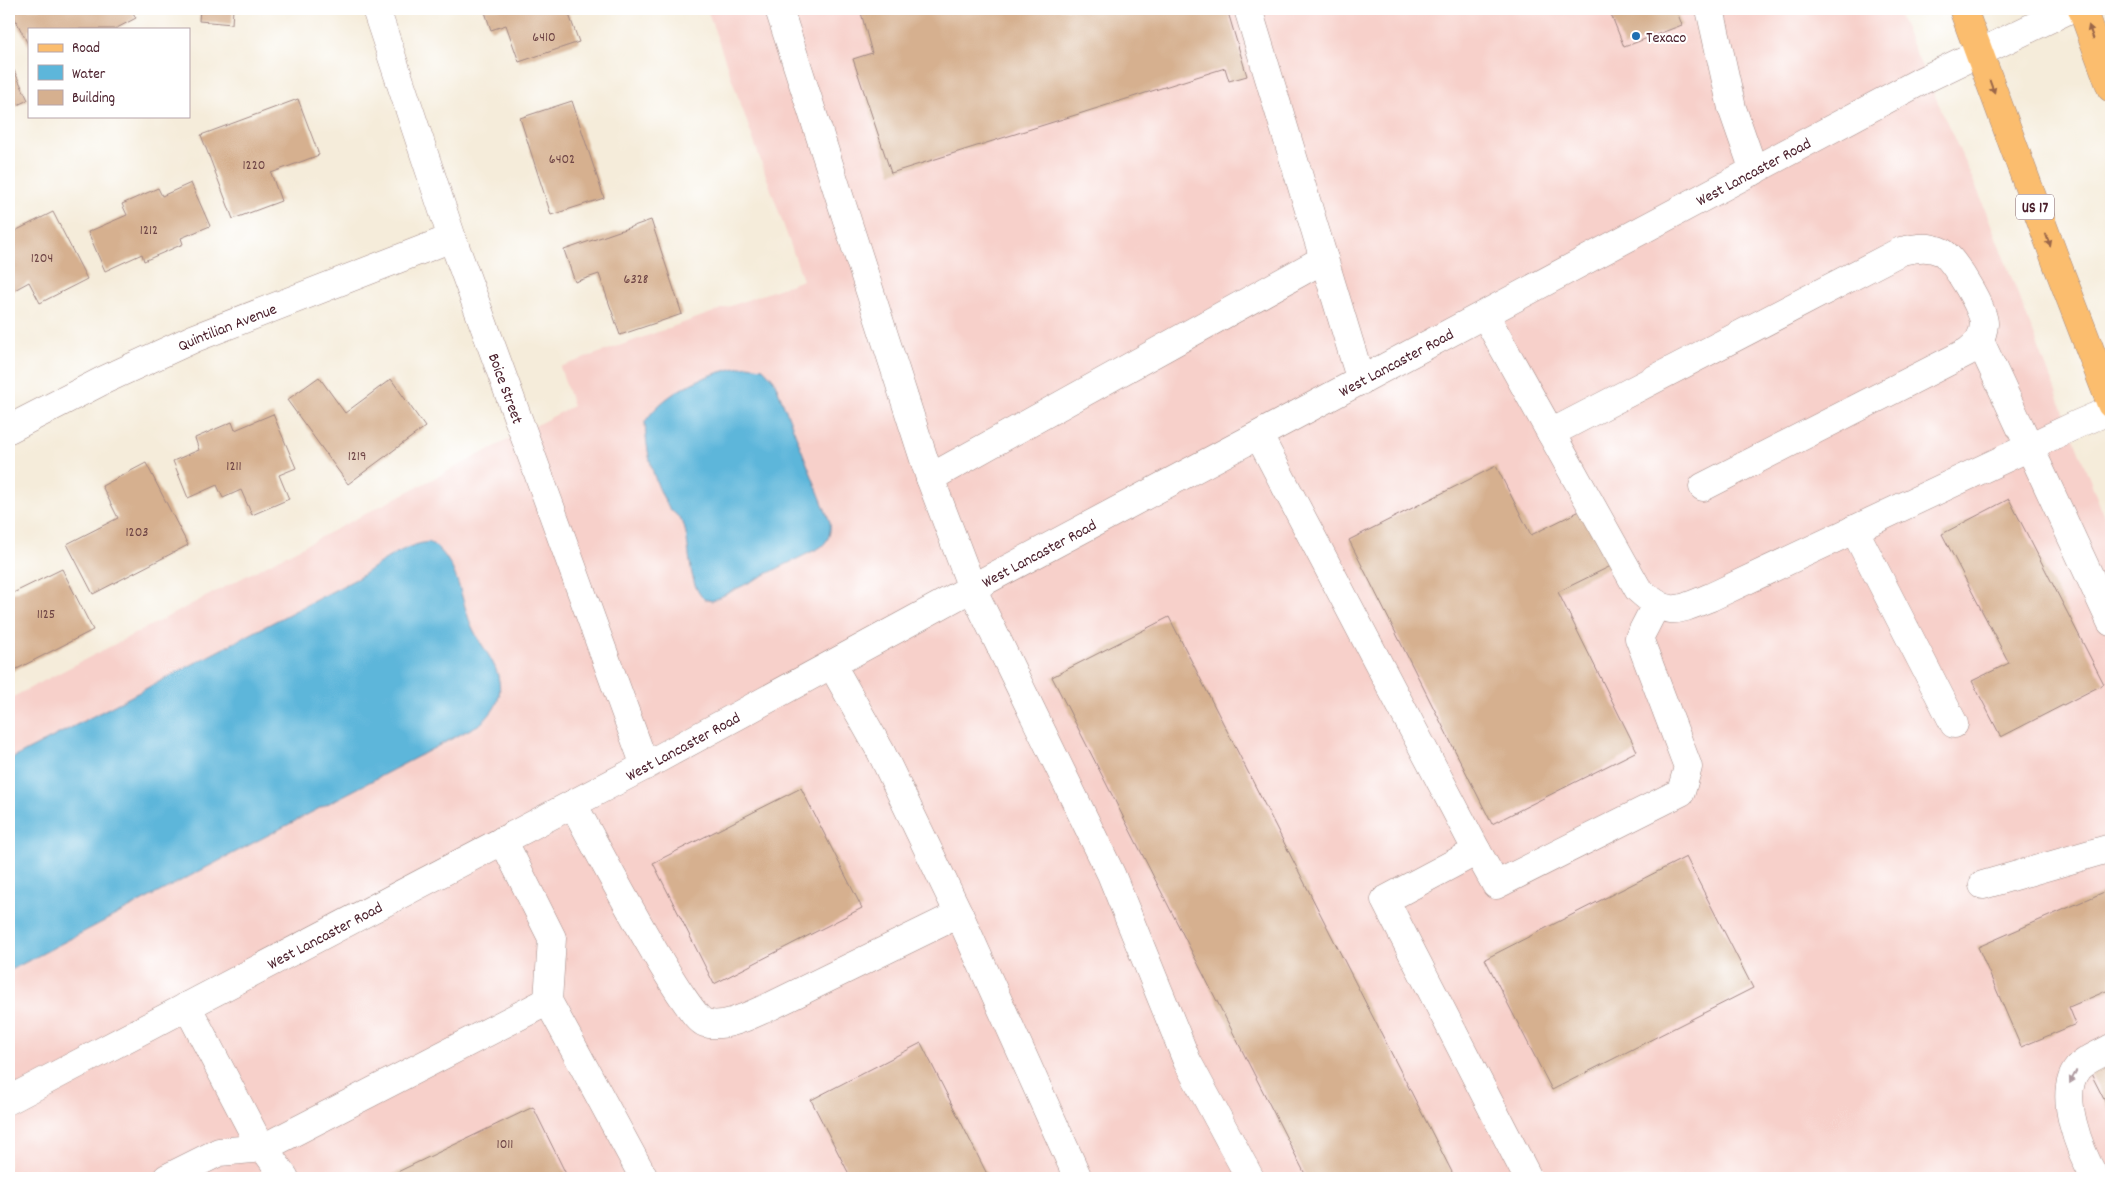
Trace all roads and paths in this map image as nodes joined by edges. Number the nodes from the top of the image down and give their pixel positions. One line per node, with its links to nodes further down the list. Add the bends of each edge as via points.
1 (376, 9): 11 (street, Boice Street)
2 (779, 9): 22 (street)
3 (1248, 9): 12 (street)
4 (1710, 9): 10 (street, via 1732,108)
5 (1963, 9): 8 (main road, US 17)
6 (2070, 9): 8 (street, West Lancaster Road)
7 (2082, 9): 9 (main road, one-way to 7)
8 (1980, 52): 10 (street, West Lancaster Road); 16 (main road, US 17, one-way to 16, via 2056,264)
9 (2111, 88)
10 (1754, 171): 13 (street, West Lancaster Road)
11 (452, 238): 18 (street, Quintilian Avenue, via 195,338); 30 (street, Boice Street)
12 (1324, 259): 15 (street); 22 (street)
13 (1485, 315): 15 (street, West Lancaster Road); 19 (street)
14 (1980, 341): 19 (street, via 1985,321 1960,270 1944,252 1926,246 1901,251); 21 (street); 23 (street, via 1967,352)
15 (1362, 381): 20 (street, West Lancaster Road)
16 (2111, 404)
17 (2111, 410): 21 (street)
18 (9, 429)
19 (1551, 433): 26 (street, via 1638,589)
20 (1259, 436): 25 (street, West Lancaster Road); 34 (street)
21 (2028, 448): 24 (street); 27 (street)
22 (930, 478): 25 (street)
23 (1703, 487)
24 (1854, 529): 26 (street, via 1678,611); 29 (street)
25 (972, 588): 28 (street, West Lancaster Road); 46 (street, via 1110,874 1187,1061)
26 (1656, 605): 34 (street, via 1639,638 1688,767 1681,792 1496,885)
27 (2111, 622)
28 (832, 665): 30 (street, West Lancaster Road); 36 (street, via 881,752)
29 (1954, 724)
30 (645, 766): 31 (street, West Lancaster Road)
31 (573, 804): 32 (street, West Lancaster Road); 36 (street, via 668,974 694,1015 704,1023 720,1024 771,1006)
32 (503, 840): 37 (street, via 552,938); 38 (street, West Lancaster Road)
33 (2111, 848): 35 (street)
34 (1477, 851): 47 (street, via 1385,900)
35 (1983, 886)
36 (959, 914): 45 (street)
37 (548, 1001): 41 (street); 44 (street)
38 (187, 1006): 40 (street, West Lancaster Road); 41 (street)
39 (2111, 1048): 48 (street, one-way to 48, via 2078,1068 2069,1085 2069,1105 2083,1156)
40 (9, 1100)
41 (263, 1148): 42 (street, via 219,1152); 43 (street)
42 (167, 1178)
43 (285, 1178)
44 (644, 1178)
45 (1078, 1178)
46 (1250, 1178)
47 (1528, 1178)
48 (2095, 1178)

